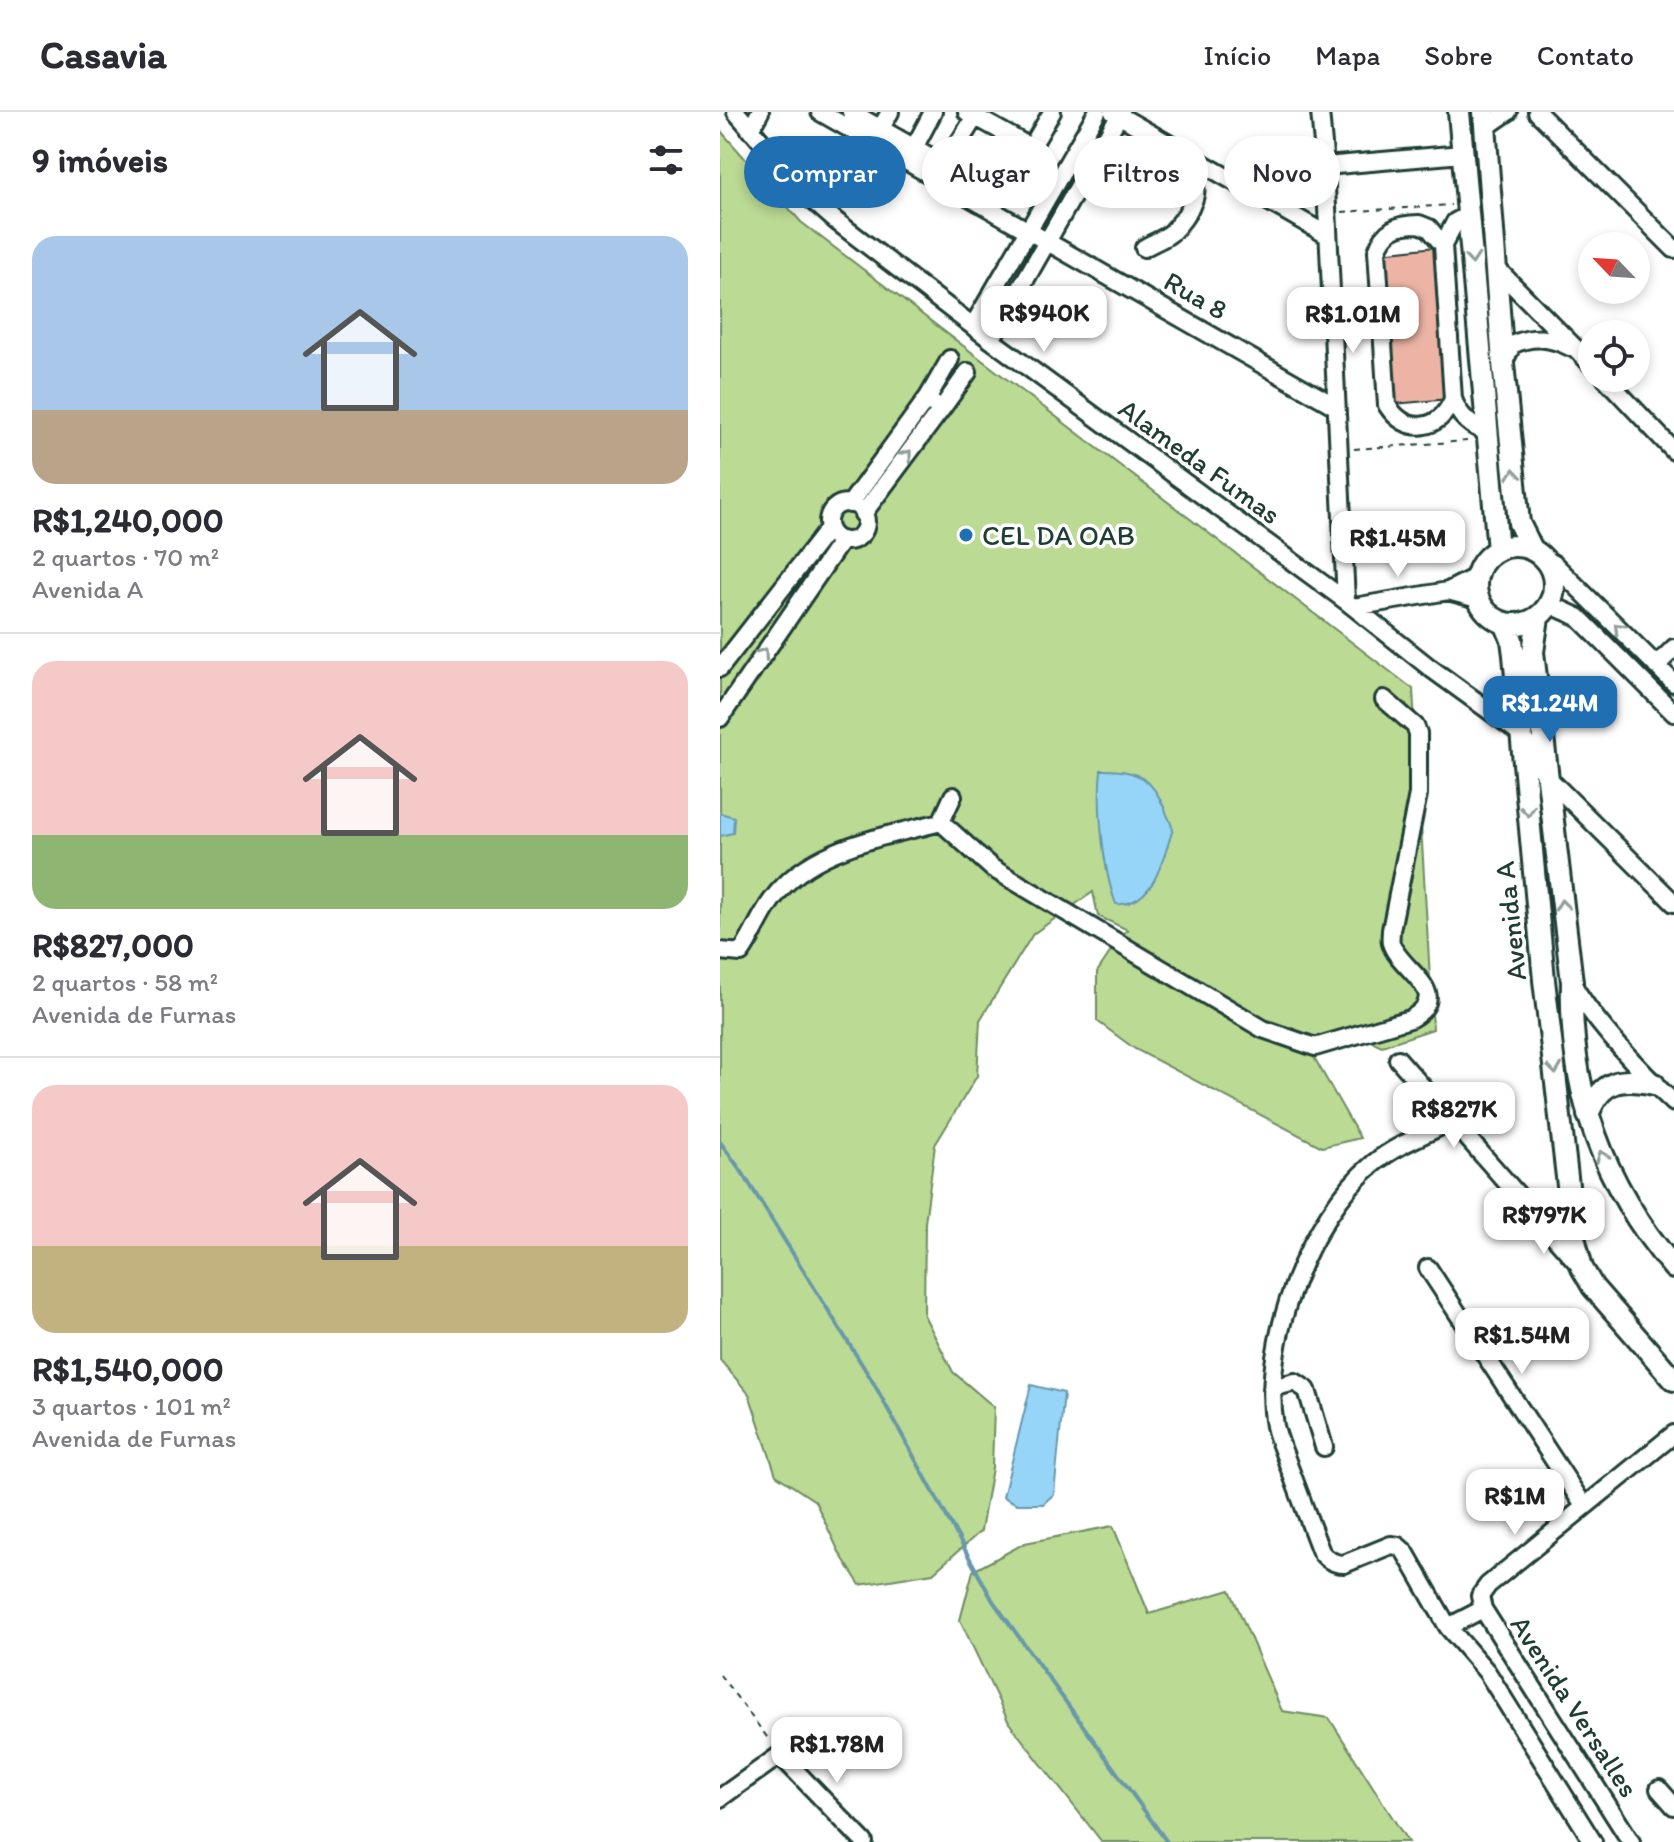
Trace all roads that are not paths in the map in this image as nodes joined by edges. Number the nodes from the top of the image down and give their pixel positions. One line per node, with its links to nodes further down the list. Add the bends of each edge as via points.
1 (736, 112): 17 (street, Alameda Fumas)
2 (760, 112): 17 (street)
3 (820, 112): 29 (street, Rua 8)
4 (851, 112): 16 (street)
5 (890, 112): 16 (street)
6 (933, 112): 23 (street)
7 (1052, 112): 21 (street)
8 (1097, 112): 29 (street)
9 (1320, 112): 22 (street)
10 (1459, 112): 25 (main road)
11 (1508, 112): 15 (street)
12 (1117, 113): 18 (street); 31 (street)
13 (1536, 113): 34 (street)
14 (973, 114): 19 (street); 20 (street)
15 (1485, 122): 35 (main road)
16 (881, 128): 23 (street)
17 (750, 130): 36 (street, Alameda Fumas, via 811,199)
18 (1151, 134): 30 (street); 33 (street, via 1142,158 1189,176 1196,192 1170,234)
19 (961, 136)
20 (1011, 136)
21 (1039, 136)
22 (1322, 136)
23 (914, 148): 24 (street)
24 (922, 152)
25 (1462, 154): 26 (street); 28 (main road)
26 (1340, 165)
27 (1326, 208): 30 (street)
28 (1462, 210): 32 (street); 48 (main road, one-way to 48)
29 (1027, 229): 31 (street, Rua 8); 36 (street)
30 (1327, 235): 46 (street)
31 (1048, 240): 37 (street); 46 (street, Rua 8)
32 (1443, 245): 45 (street); 45 (street, via 1429,228 1406,224 1387,232 1377,251 1387,405 1401,421 1422,426 1442,418)
33 (1144, 248)
34 (1674, 249)
35 (1496, 268): 38 (street); 41 (main road)
36 (973, 326): 37 (street, Alameda Fumas)
37 (991, 340): 58 (street, Alameda Fumas)
38 (1578, 350)
39 (1578, 354): 41 (street, via 1547,338 1529,338 1512,345)
40 (950, 359): 44 (street)
41 (1503, 363): 54 (main road, one-way to 41, via 1519,523)
42 (968, 372): 47 (street)
43 (1618, 392): 49 (street)
44 (928, 397): 47 (street); 50 (street)
45 (1453, 399): 48 (street)
46 (1335, 406): 58 (street)
47 (940, 411): 50 (street, one-way to 47)
48 (1482, 436): 53 (main road)
49 (1674, 451)
50 (856, 509): 51 (street, via 837,506); 52 (street, via 865,526 859,536)
51 (829, 528): 52 (street); 63 (street)
52 (842, 540): 67 (street, one-way to 52)
53 (1498, 550): 54 (main road, via 1511,546); 55 (main road, via 1488,556)
54 (1537, 553): 59 (main road, via 1552,575 1552,595); 62 (street, one-way to 54)
55 (1477, 576): 56 (street); 57 (main road)
56 (1448, 591): 57 (street); 58 (street)
57 (1478, 599): 60 (main road, via 1484,610)
58 (1350, 604): 68 (street, Alameda Fumas)
59 (1543, 610): 60 (main road, via 1522,623); 66 (street, via 1578,617); 69 (main road, Avenida A, via 1533,652)
60 (1505, 623): 68 (main road, Avenida A, via 1512,640)
61 (1674, 648): 62 (street)
62 (1656, 666): 64 (street)
63 (720, 668)
64 (1674, 683)
65 (1384, 699): 71 (street, via 1418,733 1418,794 1391,943 1424,986 1427,1004 1410,1019 1315,1047 1263,1029 992,868)
66 (1674, 713)
67 (720, 718)
68 (1520, 733): 69 (street); 81 (main road, Avenida A, one-way to 81)
69 (1546, 776): 72 (street); 74 (main road, Avenida A, one-way to 69)
70 (953, 796): 71 (street)
71 (941, 822): 73 (street, via 857,844 801,869 772,898 741,953)
72 (1674, 903)
73 (720, 951)
74 (1572, 982): 76 (street, Avenida A); 78 (main road, via 1571,1025)
75 (1398, 1059): 79 (street)
76 (1654, 1084): 77 (street, Avenida A); 78 (main road, via 1634,1080 1607,1087)
77 (1674, 1103)
78 (1588, 1115): 84 (main road, one-way to 78, via 1609,1173)
79 (1454, 1120): 80 (street); 86 (street, via 1376,1161 1345,1193 1310,1250 1282,1317)
80 (1536, 1218): 81 (street); 83 (street)
81 (1574, 1237): 83 (main road, Avenida A)
82 (1428, 1268): 89 (street)
83 (1582, 1268): 85 (main road)
84 (1674, 1268)
85 (1674, 1380)
86 (1272, 1388): 88 (street, via 1295,1382 1307,1390); 91 (street, via 1275,1428 1321,1552 1344,1564 1398,1546)
87 (1674, 1434): 89 (street)
88 (1324, 1447)
89 (1584, 1506): 90 (street, via 1488,1585)
90 (1481, 1602): 91 (street); 97 (street, Avenida Versalles)
91 (1448, 1627): 96 (street, via 1487,1672)
92 (1659, 1789): 94 (street)
93 (720, 1798): 95 (street, via 780,1755)
94 (1674, 1806)
95 (864, 1842)
96 (1593, 1842)
97 (1631, 1842)

